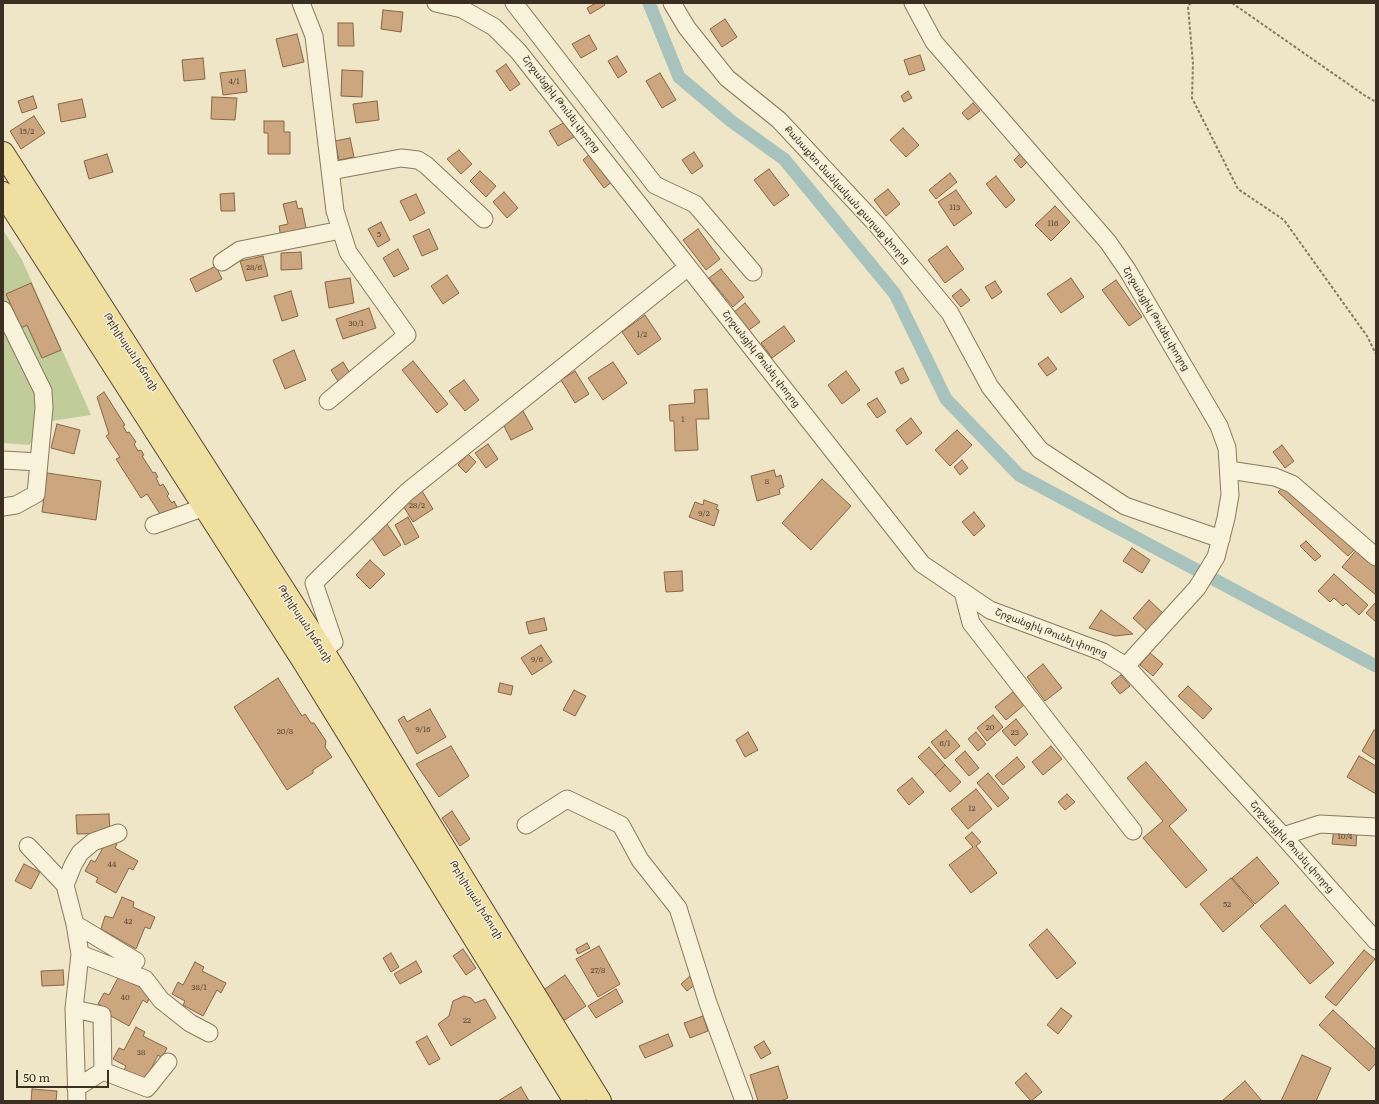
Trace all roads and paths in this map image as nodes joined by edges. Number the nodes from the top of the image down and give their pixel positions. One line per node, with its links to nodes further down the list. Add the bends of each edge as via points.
1 (301, 3): 10 (street, via 314,36)
2 (436, 3): 15 (street, Շրջանցիկ Թունել փողոց, via 462,9 494,26 518,51)
3 (514, 3): 16 (street, via 655,185 695,204)
4 (672, 3): 26 (street, Քանաքեռ մանկական քաղաք փողոց, via 687,28 727,78 779,120 877,225 950,312 990,388 1040,450 1125,506)
5 (914, 3): 22 (street, Շրջանցիկ Թունել փողոց, via 934,42 1108,242 1128,270 1219,426 1227,448)
6 (1191, 3): 18 (path, via 1188,6 1193,64 1192,98 1238,189 1284,220 1367,336)
7 (1232, 3): 8 (path)
8 (1376, 102)
9 (3, 153): 29 (main road, Թբիլիսյան խճուղի)
10 (331, 171): 12 (street, via 400,158 418,160); 13 (street, via 335,211)
11 (3, 193): 24 (main road, Թբիլիսյան խճուղի)
12 (484, 219)
13 (341, 230): 14 (street, via 240,250); 19 (street, via 348,252 407,335)
14 (222, 262)
15 (688, 267): 28 (street, Շրջանցիկ Թունել փողոց, via 922,564); 29 (street, via 407,492 314,583 334,642)
16 (753, 272)
17 (3, 310): 21 (street, via 43,391)
18 (1376, 354)
19 (328, 401)
20 (3, 460): 21 (street)
21 (39, 462): 23 (street, via 36,494 16,505)
22 (1229, 470): 26 (street, Շրջանցիկ Թունել փողոց, via 1230,495); 27 (street, via 1275,477 1292,484)
23 (3, 507)
24 (205, 507): 25 (street); 47 (main road, Թբիլիսյան խճուղի, via 304,662)
25 (154, 525)
26 (1221, 539): 30 (street, Շրջանցիկ Թունել փողոց, via 1216,557 1197,588)
27 (1376, 557)
28 (963, 592): 30 (street, Շրջանցիկ Թունել փողոց, via 990,610 1103,652); 33 (street, via 971,623)
29 (323, 651): 48 (main road, Թբիլիսյան խճուղի)
30 (1126, 666): 35 (street, Շրջանցիկ Թունել փողոց)
31 (526, 825): 49 (street, via 567,799 621,824 640,860 678,908 708,1003)
32 (1376, 827): 35 (street, via 1320,824)
33 (1133, 831)
34 (118, 833): 37 (street, via 93,842 80,853)
35 (1283, 836): 39 (street, Շրջանցիկ Թունել փողոց)
36 (28, 846): 37 (street)
37 (65, 886): 38 (street)
38 (75, 924): 40 (street); 41 (street)
39 (1376, 941)
40 (80, 954): 42 (street); 43 (street, via 145,979 161,1000 190,1024)
41 (136, 961)
42 (74, 1010): 45 (street, via 102,1015); 46 (street)
43 (209, 1034)
44 (168, 1062): 45 (street, via 147,1088)
45 (103, 1071): 46 (street)
46 (77, 1095)
47 (575, 1101)
48 (600, 1101)
49 (744, 1101)

